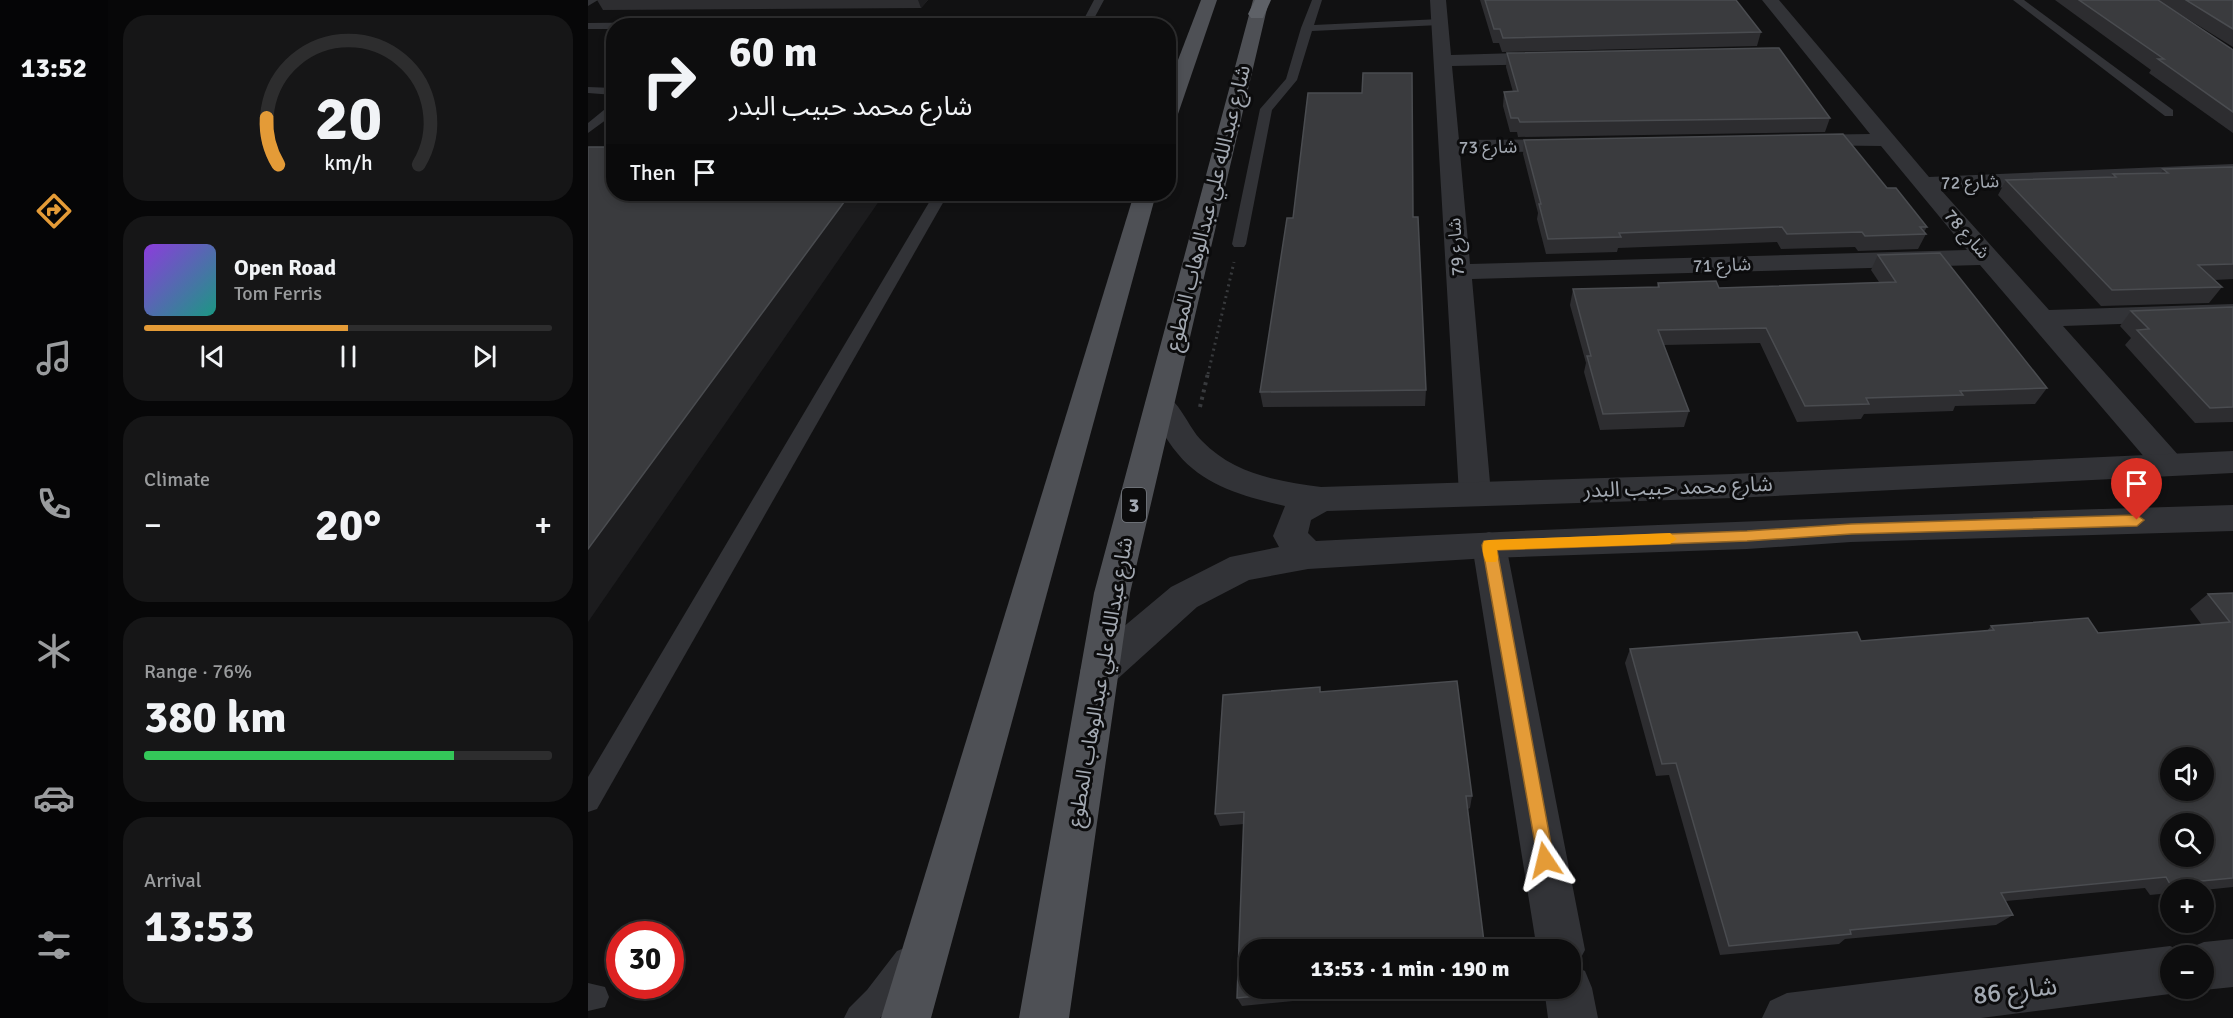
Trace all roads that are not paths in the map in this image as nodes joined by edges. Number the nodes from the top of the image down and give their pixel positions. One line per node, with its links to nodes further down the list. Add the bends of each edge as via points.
1 (593, 0): 7 (lane)
2 (1099, 0): 10 (lane)
3 (1209, 0): 20 (main road)
4 (1317, 0): 13 (lane)
5 (1770, 0): 15 (street, شارع 78)
6 (2018, 0): 21 (lane)
7 (588, 3)
8 (1260, 5): 37 (main road, شارع عبدالله علي عبدالوهاب المطوع / 3)
9 (1439, 11): 13 (lane); 17 (street, شارع 79)
10 (1089, 18)
11 (588, 26): 12 (lane)
12 (606, 26)
13 (1306, 28): 32 (lane, via 1291,80 1266,109)
14 (1790, 52): 15 (street)
15 (1814, 52): 24 (street, شارع 78)
16 (1574, 57): 17 (street)
17 (1442, 61): 27 (street, شارع 79)
18 (588, 90): 19 (lane)
19 (606, 91)
20 (1176, 92)
21 (2169, 113)
22 (606, 114): 23 (lane)
23 (588, 129)
24 (1888, 140): 25 (street); 29 (street, شارع 78)
25 (1781, 142)
26 (1591, 145): 27 (street, شارع 73)
27 (1449, 147): 34 (street, شارع 79)
28 (2233, 171): 29 (street, شارع 72)
29 (1923, 184): 33 (street, شارع 78)
30 (937, 201): 50 (lane)
31 (1143, 201): 51 (main road)
32 (1239, 244)
33 (1987, 257): 34 (street, شارع 71); 36 (street, شارع 78)
34 (1458, 272): 42 (street, شارع 79)
35 (2233, 312): 36 (street)
36 (2041, 319): 39 (street, شارع 78)
37 (1160, 403): 43 (street, شارع محمد حبيب البدر, via 1191,448 1226,476 1277,493); 49 (main road, شارع عبدالله علي عبدالوهاب المطوع / 3, via 1112,593)
38 (2233, 462): 39 (street, شارع محمد حبيب البدر)
39 (2169, 465): 40 (street, شارع محمد حبيب البدر)
40 (1832, 480): 41 (street, شارع محمد حبيب البدر); 45 (street, via 1827,495 1833,513)
41 (1733, 486): 42 (street, شارع محمد حبيب البدر); 46 (street, via 1755,501 1761,521)
42 (1475, 494): 43 (street, شارع محمد حبيب البدر)
43 (1322, 499): 48 (street, via 1297,513 1290,536)
44 (2233, 518): 45 (street)
45 (1851, 529): 46 (street)
46 (1747, 536): 47 (street)
47 (1489, 545): 48 (street); 52 (street)
48 (1308, 555): 49 (street, via 1242,567 1184,597)
49 (1099, 671): 59 (main road, شارع عبدالله علي عبدالوهاب المطوع / 3)
50 (588, 800)
51 (942, 895): 57 (lane, via 904,965); 58 (main road)
52 (1559, 939)
53 (2233, 963): 54 (street)
54 (2214, 965)
55 (2160, 971): 61 (street, شارع 86)
56 (1570, 999): 60 (street)
57 (859, 1018)
58 (906, 1018)
59 (1044, 1018)
60 (1574, 1018)
61 (1787, 1018)

